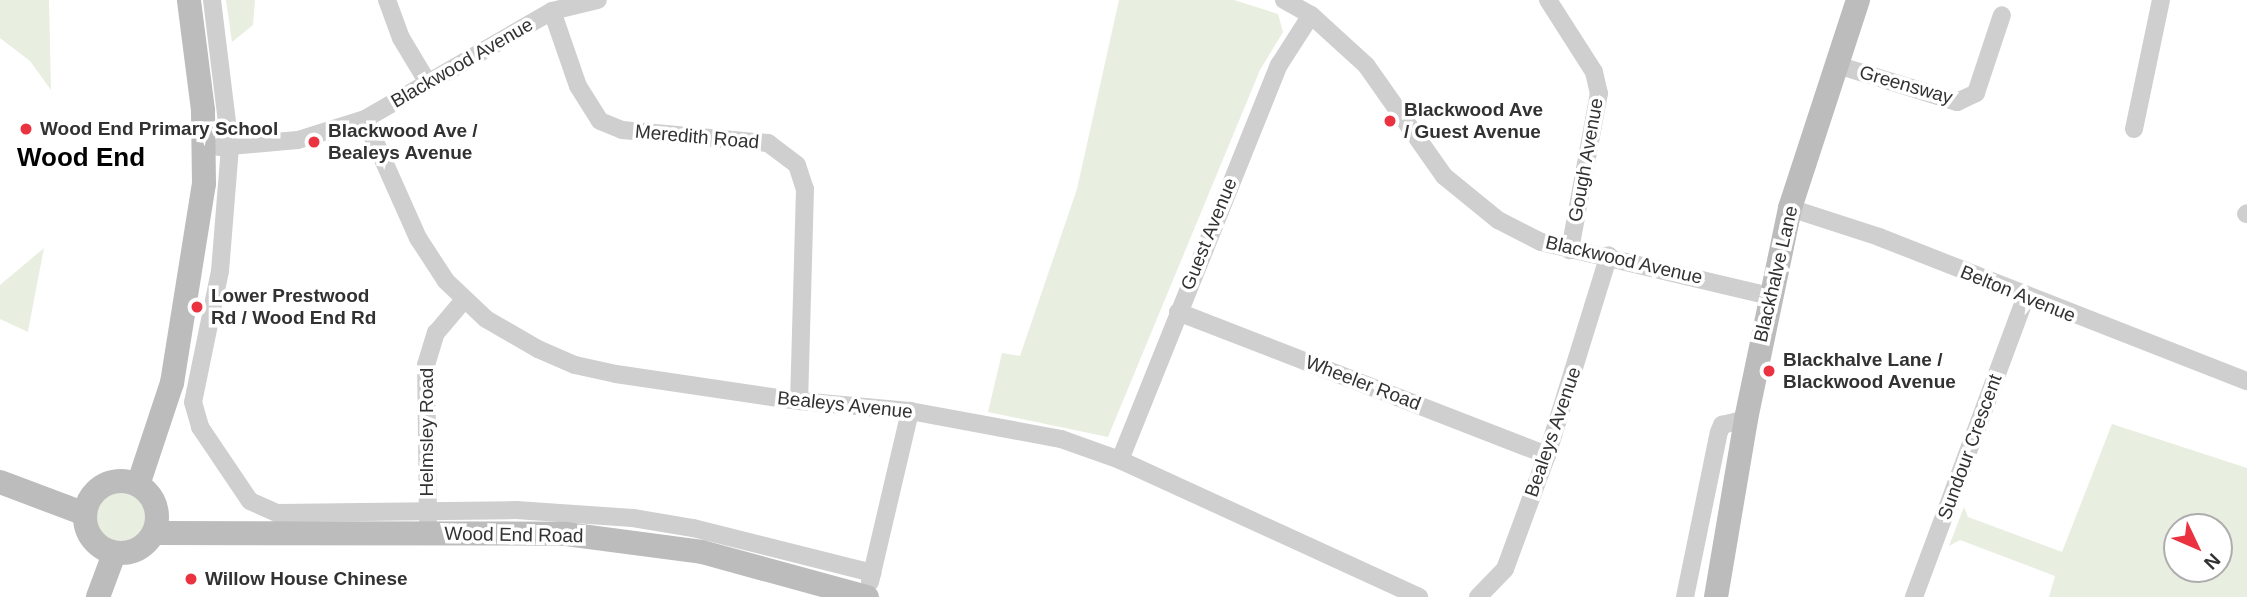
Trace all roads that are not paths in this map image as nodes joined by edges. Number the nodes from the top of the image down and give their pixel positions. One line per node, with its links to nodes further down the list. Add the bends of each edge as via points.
1 (189, 0): 17 (street)
2 (212, 0): 16 (street)
3 (387, 0): 13 (street, via 401,38)
4 (597, 0): 9 (street, Blackwood Avenue)
5 (1284, 0): 10 (street, Blackwood Avenue)
6 (1548, 0): 19 (street, Gough Avenue, via 1594,72 1598,93)
7 (1858, 0): 12 (street, Blackhalve Lane)
8 (2161, 0): 15 (street)
9 (552, 11): 13 (street, Blackwood Avenue); 26 (street, Meredith Road, via 585,101 604,123 622,130 768,143 797,165 805,188)
10 (1311, 15): 19 (street, Blackwood Avenue, via 1368,68 1418,146 1455,188 1497,220 1541,242); 24 (street, Guest Avenue, via 1279,65)
11 (2002, 15): 12 (street, Greensway, via 1976,93 1958,102)
12 (1837, 65): 18 (street, Blackhalve Lane)
13 (428, 83): 14 (street, Blackwood Avenue)
14 (365, 119): 16 (street, Blackwood Avenue, via 298,140); 23 (street, Bealeys Avenue, via 418,238)
15 (2134, 129)
16 (230, 147): 17 (street, Blackwood Avenue); 34 (street, via 220,271 194,388 200,427 241,491 263,510)
17 (205, 148): 32 (street, via 172,383)
18 (1790, 208): 21 (street, Blackhalve Lane); 22 (street, Belton Avenue, via 1879,237)
19 (1570, 250): 20 (street, Blackwood Avenue)
20 (1609, 256): 21 (street, Blackwood Avenue); 29 (street, Bealeys Avenue)
21 (1770, 296): 28 (street, Blackhalve Lane)
22 (2025, 298): 25 (street, Belton Avenue); 43 (street, Sundour Crescent)
23 (463, 301): 26 (street, Bealeys Avenue, via 500,330 575,365); 34 (street, Helmsley Road, via 436,333 426,365)
24 (1178, 312): 29 (street, Wheeler Road); 30 (street, Guest Avenue)
25 (2247, 381)
26 (799, 401): 27 (street, Bealeys Avenue)
27 (910, 411): 30 (street, Bealeys Avenue, via 1061,439); 37 (street)
28 (1746, 419): 41 (street, via 1722,425 1719,432); 42 (street, Blackhalve Lane)
29 (1547, 454): 40 (street, Bealeys Avenue, via 1505,569)
30 (1120, 460): 39 (street, Bealeys Avenue)
31 (0, 482): 33 (street)
32 (138, 485): 33 (street, via 124,481 103,486 89,500); 35 (street, via 155,504)
33 (85, 514): 36 (street, via 94,542)
34 (428, 522): 35 (street, Wood End Road); 37 (street, Wood End Road, via 640,541)
35 (155, 533): 36 (street, via 134,551)
36 (114, 554): 38 (street)
37 (868, 589)
38 (98, 597)
39 (1419, 597)
40 (1478, 597)
41 (1685, 597)
42 (1716, 597)
43 (1914, 597)

